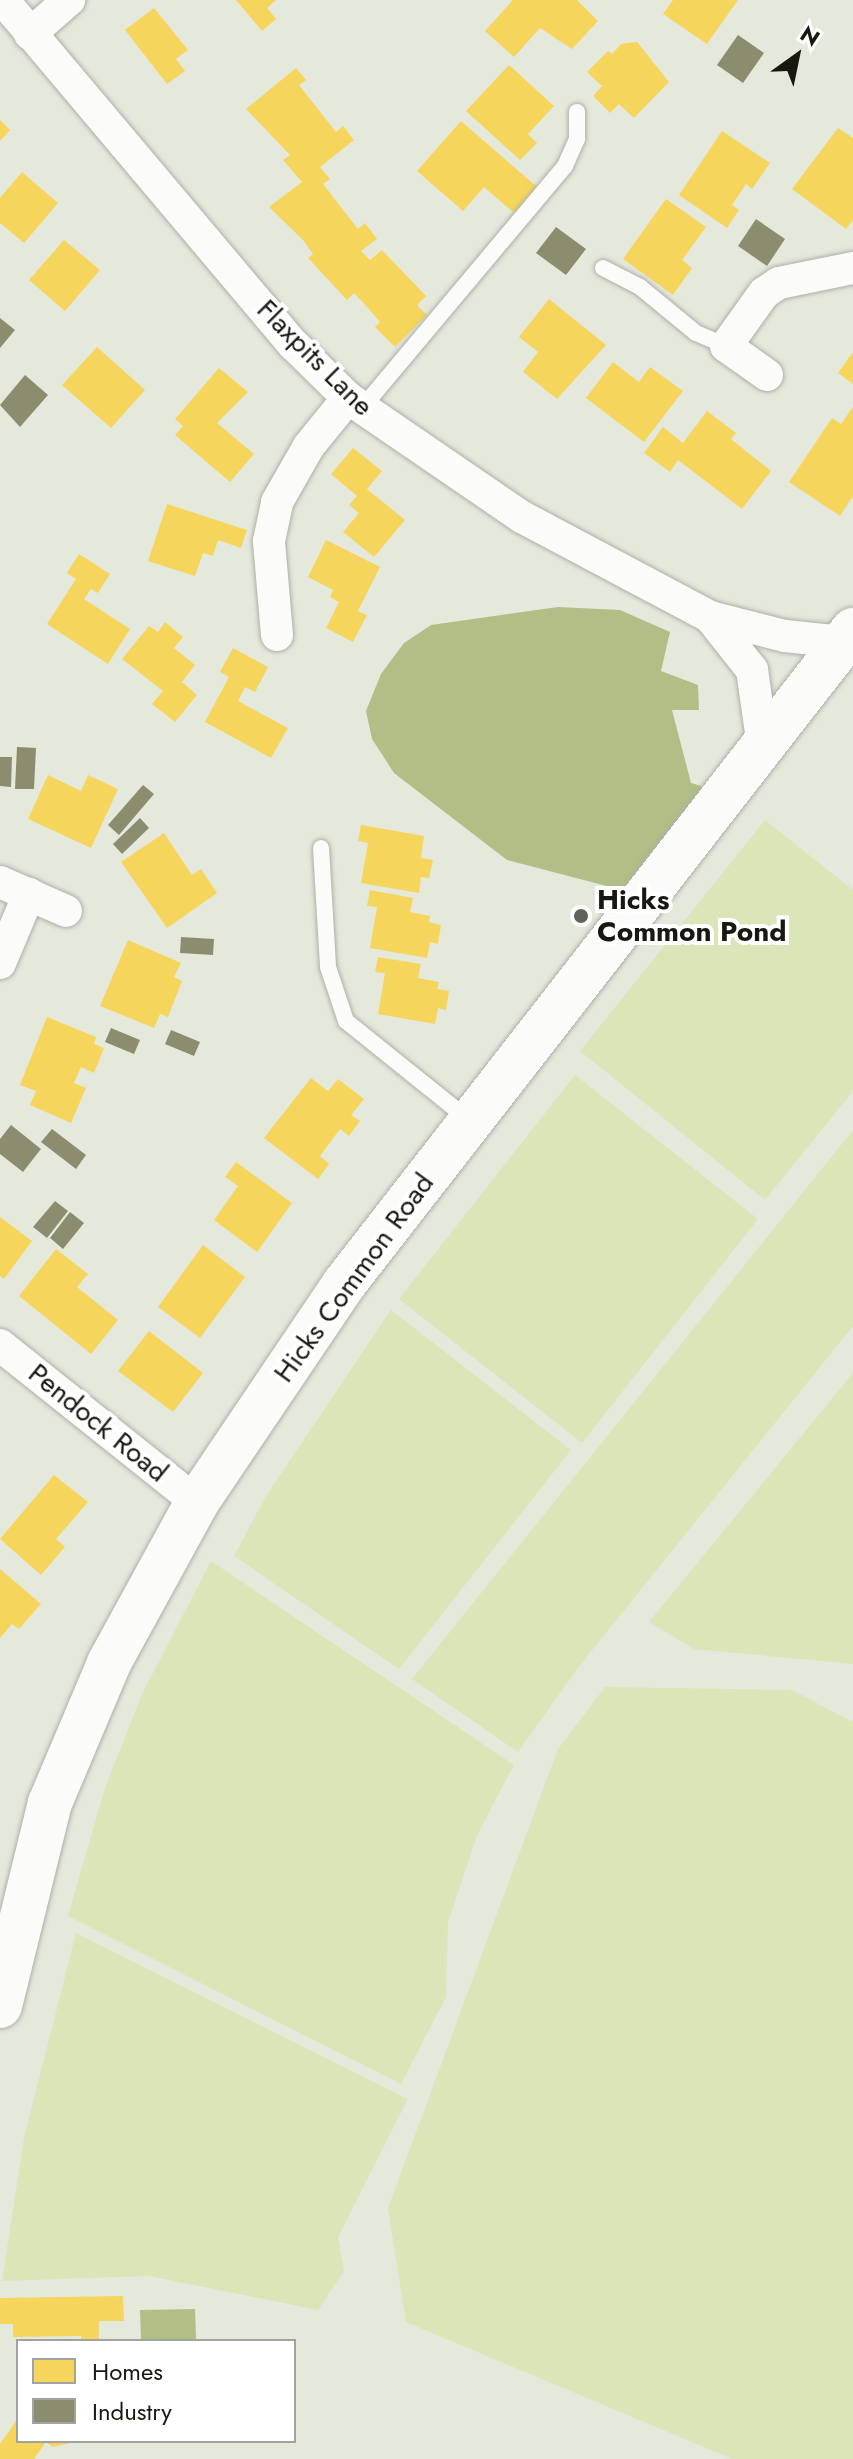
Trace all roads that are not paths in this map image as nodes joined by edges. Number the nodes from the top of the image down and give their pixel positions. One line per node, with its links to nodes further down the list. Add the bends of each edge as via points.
1 (3, 0): 3 (street, Flaxpits Lane)
2 (69, 0): 3 (street)
3 (30, 34): 9 (street, Flaxpits Lane, via 294,345)
4 (577, 112): 9 (lane, via 577,139 565,166)
5 (603, 268): 7 (lane, via 640,287 696,333)
6 (853, 268): 7 (street, via 779,283 764,293)
7 (726, 346): 8 (street)
8 (767, 375)
9 (355, 403): 10 (street, Flaxpits Lane, via 522,517); 11 (street, via 309,446 277,502 269,541)
10 (710, 617): 12 (street, Flaxpits Lane, via 785,636); 13 (street, Flaxpits Lane, via 752,670)
11 (277, 635)
12 (848, 636): 13 (street, Hicks Common Road)
13 (763, 746): 18 (street, Hicks Common Road)
14 (321, 848): 18 (lane, via 328,967 346,1021)
15 (14, 888): 16 (street); 17 (street)
16 (66, 911)
17 (0, 963)
18 (470, 1121): 20 (street, Hicks Common Road, via 344,1284)
19 (0, 1345): 20 (street, Pendock Road)
20 (197, 1502): 21 (street, Hicks Common Road, via 109,1663 50,1803)
21 (0, 2006)

